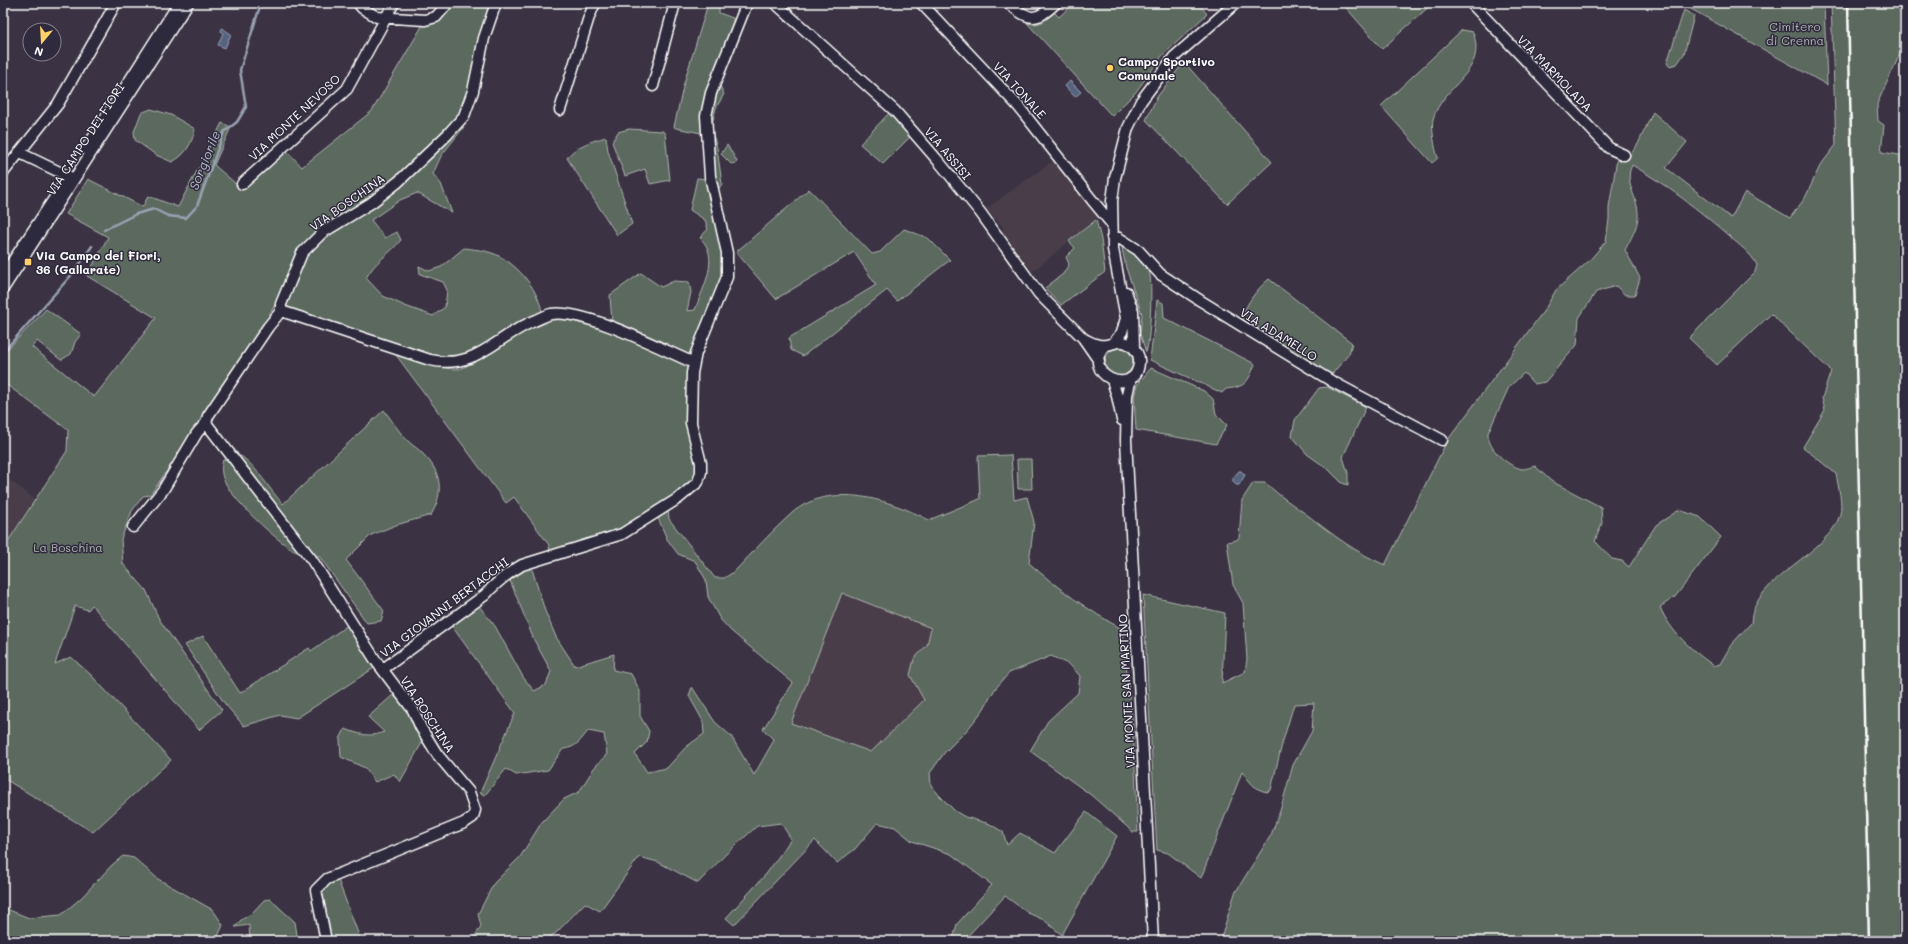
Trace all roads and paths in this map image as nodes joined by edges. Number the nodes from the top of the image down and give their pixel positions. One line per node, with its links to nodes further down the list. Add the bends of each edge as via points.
1 (116, 3): 20 (street, via 58,104)
2 (179, 3): 23 (street, VIA CAMPO DEI FIORI)
3 (188, 3): 23 (street, VIA CAMPO DEI FIORI)
4 (358, 3): 17 (street, via 369,13)
5 (394, 3): 17 (street, VIA MONTE NEVOSO)
6 (448, 3): 17 (street, via 436,17 425,20)
7 (496, 3): 32 (street, VIA BOSCHINA, via 484,38 473,91 464,116 442,141 398,182 372,203 322,233 302,253 281,304)
8 (596, 3): 19 (street, via 589,17)
9 (675, 3): 18 (street)
10 (747, 3): 37 (street, VIA GIOVANNI BERTACCHI, via 713,86 706,116 710,176 727,253 727,276)
11 (775, 3): 33 (street, VIA ASSISI, via 895,111 980,212 1039,294)
12 (921, 3): 25 (street, VIA TONALE, via 1018,106)
13 (1008, 3): 14 (street, via 1024,16 1034,18 1044,15)
14 (1056, 3)
15 (1236, 3): 26 (street, VIA MONTE SAN MARTINO, via 1174,57 1141,101 1123,143 1114,178)
16 (1471, 3): 21 (street, VIA MARMOLADA, via 1609,148)
17 (387, 18): 24 (street, VIA MONTE NEVOSO, via 347,89)
18 (653, 86)
19 (560, 110)
20 (20, 152): 22 (street); 23 (street)
21 (1624, 155)
22 (3, 173)
23 (71, 178): 30 (street, VIA CAMPO DEI FIORI); 31 (street, VIA CAMPO DEI FIORI)
24 (242, 184)
25 (1092, 200): 26 (street, via 1107,203); 27 (street, VIA TONALE)
26 (1112, 201): 27 (street, VIA MONTE SAN MARTINO)
27 (1111, 223): 28 (street, VIA MONTE SAN MARTINO)
28 (1112, 237): 29 (street, VIA MONTE SAN MARTINO); 42 (street, VIA ADAMELLO, via 1119,238 1138,250 1160,274 1201,301 1333,382)
29 (1118, 272): 34 (street, VIA MONTE SAN MARTINO, via 1126,318 1122,332); 35 (street, VIA MONTE SAN MARTINO, via 1133,311)
30 (3, 276)
31 (3, 289)
32 (281, 311): 37 (street, via 446,364 467,360 521,326 550,314 573,315 610,327); 40 (street, VIA BOSCHINA, via 208,416)
33 (1083, 338): 34 (street, VIA ASSISI, via 1095,345); 36 (street, VIA ASSISI)
34 (1110, 344): 35 (street, via 1124,342); 36 (street, VIA MONTE SAN MARTINO, via 1100,353)
35 (1134, 348): 38 (street, VIA MONTE SAN MARTINO, via 1139,363)
36 (1098, 361): 39 (street, VIA MONTE SAN MARTINO, via 1102,372)
37 (694, 363): 44 (street, VIA GIOVANNI BERTACCHI, via 691,423 701,472 698,482 689,491 622,534 513,570 485,595)
38 (1131, 378): 39 (street, via 1122,382); 41 (street, VIA MONTE SAN MARTINO, via 1127,395)
39 (1112, 380): 41 (street, VIA MONTE SAN MARTINO)
40 (206, 423): 43 (street, VIA BOSCHINA, via 196,433 163,490); 44 (street, VIA BOSCHINA, via 312,560)
41 (1126, 440): 46 (street, VIA MONTE SAN MARTINO)
42 (1442, 440)
43 (133, 527)
44 (383, 669): 45 (street, VIA BOSCHINA, via 413,710 437,754 468,792 476,810 473,817 464,824 327,879 320,885 316,890)
45 (326, 941)
46 (1153, 941)

